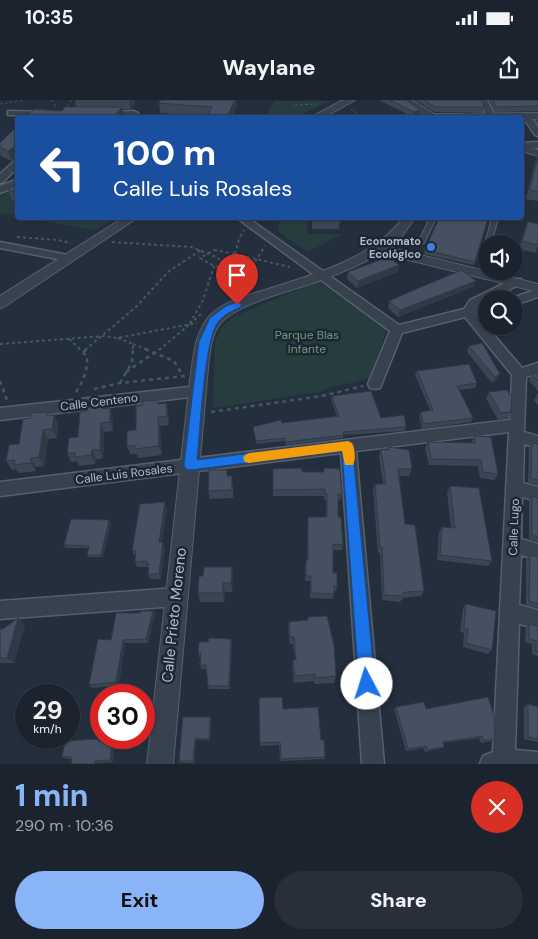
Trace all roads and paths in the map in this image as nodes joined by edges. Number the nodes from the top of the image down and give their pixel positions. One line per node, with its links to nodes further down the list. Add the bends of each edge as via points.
1 (25, 100): 5 (path)
2 (72, 100): 9 (path)
3 (406, 100): 14 (street)
4 (483, 100): 15 (street)
5 (0, 104)
6 (343, 104): 7 (path); 12 (street); 13 (path)
7 (295, 105)
8 (11, 113): 9 (street)
9 (61, 114)
10 (91, 114): 11 (street)
11 (112, 115)
12 (321, 115)
13 (360, 115)
14 (430, 115)
15 (490, 115)
16 (526, 116): 17 (street); 18 (street)
17 (538, 116)
18 (538, 133)
19 (15, 164): 20 (street)
20 (0, 180)
21 (15, 183): 22 (street)
22 (0, 190)
23 (128, 220): 31 (street)
24 (246, 220): 30 (street); 38 (path)
25 (407, 220): 35 (street)
26 (432, 220): 32 (lane)
27 (494, 220): 28 (lane)
28 (490, 235)
29 (15, 237): 34 (path, via 58,240)
30 (270, 238): 40 (path); 44 (street)
31 (96, 240): 34 (street); 36 (path, via 183,245)
32 (421, 243)
33 (0, 245): 39 (street)
34 (84, 247): 39 (street)
35 (379, 249): 44 (street); 45 (street)
36 (201, 250): 37 (path); 57 (path, via 168,272)
37 (207, 252): 38 (path); 41 (path, via 200,258); 42 (path)
38 (235, 254): 40 (path); 42 (path)
39 (68, 258): 51 (street)
40 (257, 258): 43 (path); 44 (path)
41 (214, 266): 42 (path); 55 (path, via 203,300)
42 (235, 270): 43 (path)
43 (246, 276): 48 (path); 49 (path)
44 (318, 276): 49 (street); 56 (street)
45 (517, 282): 46 (street); 53 (street, via 474,303)
46 (538, 288)
47 (538, 293): 50 (street)
48 (236, 297): 49 (street); 54 (street, via 230,308)
49 (259, 297)
50 (523, 298)
51 (0, 303)
52 (478, 310): 53 (street)
53 (468, 312): 56 (street); 66 (street)
54 (208, 317): 55 (path); 55 (path); 71 (street, Calle Prieto Moreno)
55 (189, 325): 58 (path); 63 (path)
56 (397, 330): 70 (street)
57 (104, 336): 58 (path); 59 (path); 62 (path)
58 (117, 338): 61 (path)
59 (69, 339): 60 (path); 62 (path)
60 (0, 344)
61 (133, 344): 63 (path); 65 (path, via 132,362)
62 (83, 352): 72 (path, via 88,356 88,366)
63 (155, 353): 65 (path); 67 (path, via 174,361)
64 (538, 368): 66 (street)
65 (126, 372): 69 (path)
66 (519, 374): 75 (street, Calle Lugo)
67 (183, 376)
68 (0, 381): 74 (path, via 7,400)
69 (120, 383)
70 (375, 384): 73 (path, via 322,396)
71 (198, 391): 73 (street, Calle Prieto Moreno); 74 (street, Calle Centeno)
72 (75, 393)
73 (197, 414): 78 (street, Calle Prieto Moreno)
74 (1, 417)
75 (516, 431): 76 (street); 77 (street, Calle Luis Rosales); 79 (street, Calle Lugo)
76 (538, 442)
77 (348, 446): 78 (street, Calle Luis Rosales); 91 (street)
78 (190, 465): 80 (street, Calle Luis Rosales); 84 (street, Calle Prieto Moreno)
79 (515, 488): 81 (street); 82 (street, Calle Lugo)
80 (0, 489)
81 (538, 494)
82 (513, 545): 83 (street); 86 (street, Calle Lugo)
83 (538, 552)
84 (176, 596): 85 (street); 90 (street, Calle Prieto Moreno)
85 (0, 610)
86 (510, 612): 87 (street); 88 (street, Calle Lugo)
87 (538, 619)
88 (498, 762): 89 (street)
89 (538, 763)
90 (160, 764)
91 (373, 764)

